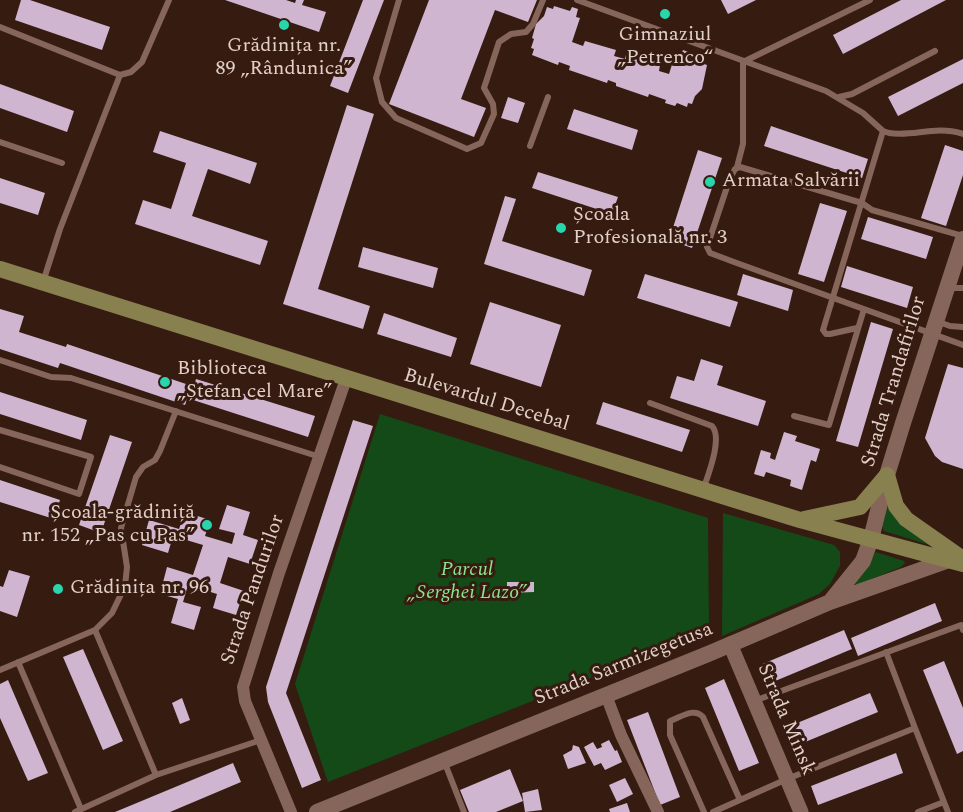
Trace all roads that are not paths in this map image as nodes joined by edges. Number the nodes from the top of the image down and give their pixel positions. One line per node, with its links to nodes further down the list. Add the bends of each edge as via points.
1 (169, 0): 9 (lane, via 142,62 131,72)
2 (399, 0): 3 (lane, via 376,78 382,102 396,118 467,149 481,143 494,114 484,88 499,42 511,34 526,32)
3 (543, 0)
4 (577, 0): 8 (lane)
5 (870, 0): 8 (lane)
6 (0, 27): 9 (lane)
7 (935, 51): 11 (lane, via 852,94)
8 (743, 62): 11 (lane); 17 (lane, via 742,144)
9 (120, 75): 21 (lane)
10 (548, 97): 15 (lane)
11 (838, 97): 12 (lane)
12 (883, 131): 13 (lane, via 895,134 949,129); 18 (lane)
13 (963, 134)
14 (0, 142): 16 (lane)
15 (530, 146)
16 (62, 163)
17 (737, 167): 18 (lane); 23 (lane, via 707,250)
18 (862, 202): 19 (lane, via 872,210); 23 (lane)
19 (963, 237): 22 (main road, Strada Trandafirilor)
20 (0, 269): 21 (main road, Bulevardul Decebal)
21 (43, 282): 30 (main road, Bulevardul Decebal)
22 (955, 288): 27 (main road, Strada Trandafirilor)
23 (833, 298): 24 (lane); 26 (lane, via 824,332)
24 (864, 309): 26 (lane); 27 (lane)
25 (963, 327): 27 (lane)
26 (858, 328): 33 (lane, via 829,424)
27 (933, 328): 28 (lane); 37 (main road, Strada Trandafirilor)
28 (963, 345)
29 (0, 360): 32 (lane)
30 (346, 379): 35 (street, Strada Pandurilor); 38 (main road, Bulevardul Decebal)
31 (650, 403): 38 (lane, via 716,430 717,442)
32 (176, 411): 35 (lane); 44 (lane, via 155,460 136,477 121,528 127,567 125,586 112,613)
33 (794, 416)
34 (0, 430): 36 (lane, via 91,458 79,494)
35 (320, 458): 52 (street, Strada Pandurilor, via 244,680 243,694)
36 (0, 467)
37 (887, 475): 39 (main road, via 860,507); 40 (main road, Strada Trandafirilor); 41 (main road, via 896,506 906,519)
38 (703, 490): 39 (main road, Bulevardul Decebal)
39 (800, 520): 40 (main road, Bulevardul Decebal)
40 (872, 539): 41 (main road, Bulevardul Decebal); 42 (main road, Strada Trandafirilor, via 859,566)
41 (958, 561): 42 (main road, Strada Sarmizegetusa)
42 (830, 602): 45 (main road, Strada Sarmizegetusa)
43 (962, 624): 46 (lane)
44 (95, 630): 47 (lane); 54 (lane)
45 (730, 644): 49 (main road, Strada Sarmizegetusa); 50 (street, Strada Minsk)
46 (886, 652): 50 (lane); 51 (lane)
47 (18, 662): 48 (lane); 58 (lane)
48 (0, 670)
49 (606, 695): 53 (main road, Strada Sarmizegetusa); 62 (street)
50 (754, 702): 55 (street, Strada Minsk)
51 (915, 728): 55 (lane); 57 (lane)
52 (261, 740): 54 (lane); 59 (street, Strada Pandurilor)
53 (444, 760): 60 (main road, Strada Sarmizegetusa); 61 (lane)
54 (156, 776): 58 (lane)
55 (787, 779): 56 (lane); 65 (street, Strada Minsk)
56 (740, 800): 63 (lane, via 703,717 694,711 670,722 669,728); 64 (lane)
57 (944, 802): 66 (lane); 67 (lane)
58 (78, 811)
59 (291, 812)
60 (317, 812)
61 (464, 812)
62 (658, 812)
63 (704, 812)
64 (713, 812)
65 (801, 812)
66 (918, 812)
67 (948, 812)

